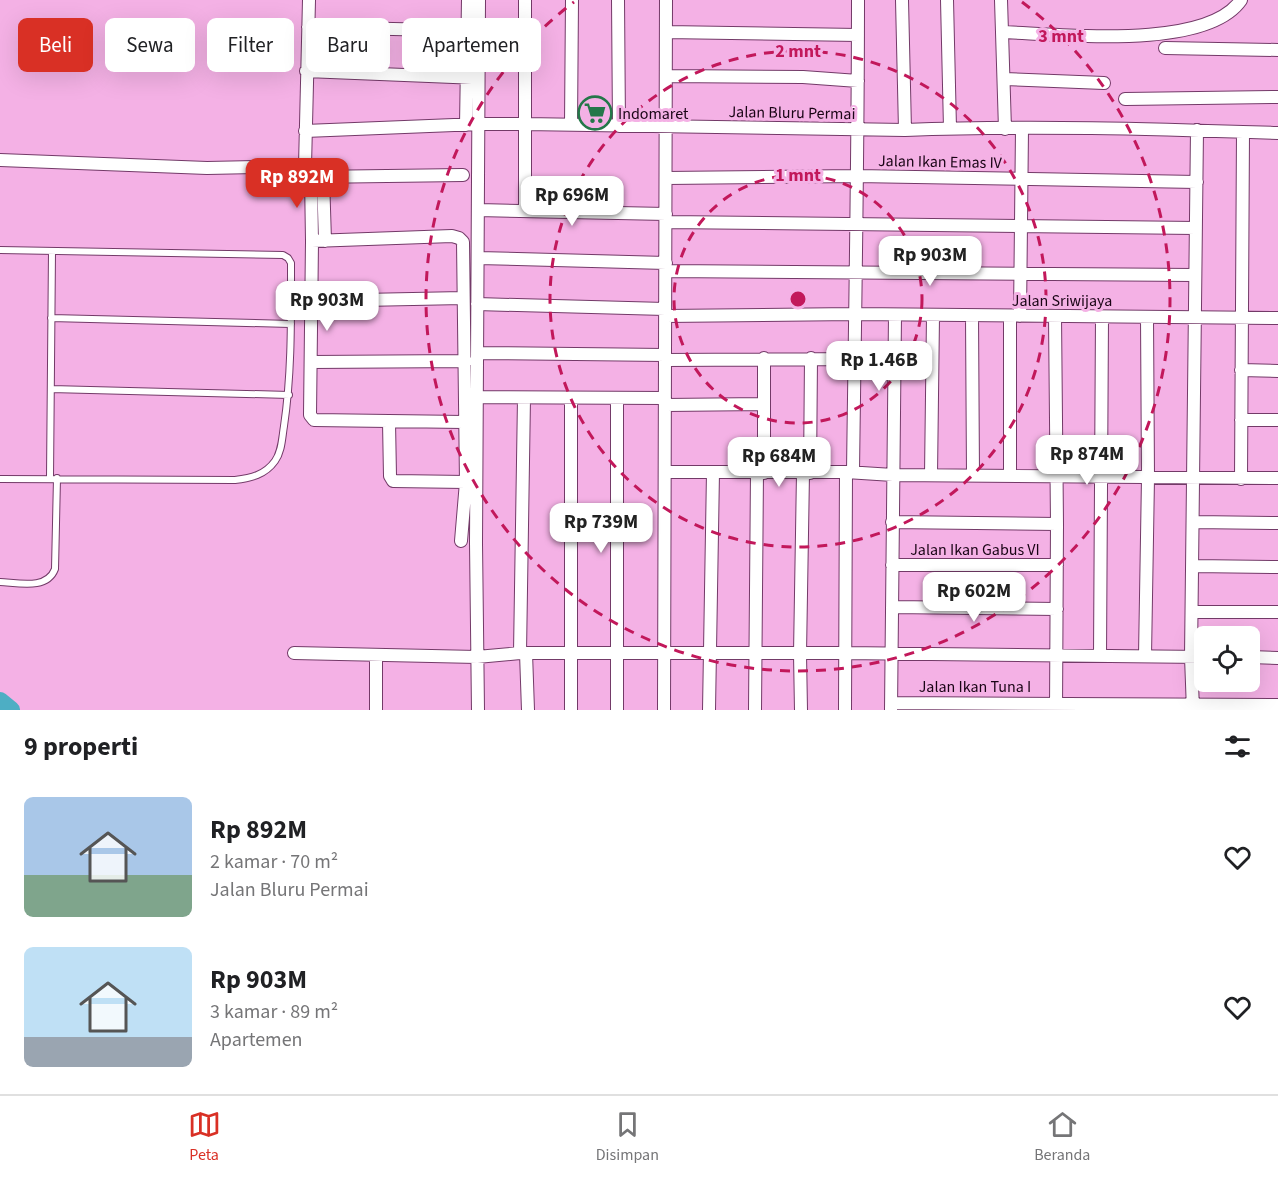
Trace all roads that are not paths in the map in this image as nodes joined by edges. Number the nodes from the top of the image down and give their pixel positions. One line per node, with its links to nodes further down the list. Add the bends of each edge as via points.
1 (309, 0): 13 (street)
2 (468, 0): 14 (street)
3 (479, 0): 15 (street)
4 (525, 0): 32 (street)
5 (572, 0): 34 (street)
6 (618, 0): 35 (street)
7 (666, 0): 16 (street)
8 (858, 0): 18 (street)
9 (902, 0): 41 (street)
10 (947, 0): 37 (street)
11 (1001, 0): 17 (street)
12 (1240, 0): 17 (street, via 1215,21 1180,31 1111,36)
13 (308, 18)
14 (470, 18)
15 (475, 18)
16 (666, 32): 18 (street); 24 (street)
17 (1002, 32): 26 (street)
18 (858, 35): 27 (street)
19 (1165, 48): 20 (street)
20 (1278, 50)
21 (306, 71): 43 (street)
22 (334, 72): 25 (street)
23 (472, 72): 25 (street)
24 (667, 76): 27 (street); 36 (street)
25 (472, 77): 31 (street); 33 (street)
26 (1004, 79): 28 (street); 39 (street)
27 (858, 81): 38 (street)
28 (1104, 83)
29 (1278, 97): 30 (street)
30 (1125, 99)
31 (479, 124): 32 (street, Jalan Bluru Permai); 33 (street, Jalan Bluru Permai); 53 (street)
32 (525, 124): 34 (street, Jalan Bluru Permai); 54 (street)
33 (466, 125): 43 (street, Jalan Bluru Permai)
34 (571, 125): 35 (street, Jalan Bluru Permai)
35 (619, 126): 36 (street, Jalan Bluru Permai)
36 (665, 127): 38 (street, Jalan Bluru Permai); 50 (street)
37 (950, 128): 39 (street, Jalan Bluru Permai); 41 (street, Jalan Bluru Permai)
38 (858, 129): 41 (street, Jalan Bluru Permai); 49 (street)
39 (1005, 129): 40 (street, Jalan Bluru Permai)
40 (1022, 129): 42 (street, Jalan Bluru Permai); 51 (street)
41 (905, 130)
42 (1197, 130): 44 (street, Jalan Bluru Permai); 52 (street)
43 (305, 131): 47 (street)
44 (1243, 132): 45 (street, Jalan Bluru Permai); 81 (street)
45 (1278, 134)
46 (0, 160): 47 (street)
47 (313, 173): 48 (street); 59 (street)
48 (463, 175)
49 (857, 176): 50 (street, Jalan Ikan Emas IV); 51 (street, Jalan Ikan Emas IV); 56 (street)
50 (666, 178): 55 (street)
51 (1022, 180): 52 (street, Jalan Ikan Emas IV); 57 (street)
52 (1197, 182): 58 (street)
53 (478, 210): 54 (street); 62 (street)
54 (525, 211): 55 (street)
55 (666, 218): 56 (street); 63 (street)
56 (855, 224): 57 (street); 64 (street)
57 (1021, 225): 58 (street); 65 (street)
58 (1196, 228): 66 (street)
59 (319, 241): 67 (street, via 459,238 464,250); 68 (street)
60 (0, 250): 61 (lane)
61 (52, 251): 80 (lane); 83 (lane, via 283,255 291,263)
62 (478, 258): 63 (street); 69 (street)
63 (666, 267): 64 (street); 70 (street)
64 (855, 271): 65 (street); 71 (street)
65 (1021, 273): 66 (street); 75 (street)
66 (1195, 275): 79 (street)
67 (463, 298): 68 (street); 89 (street)
68 (312, 301): 90 (street)
69 (477, 304): 70 (street, Jalan Sriwijaya); 84 (street)
70 (665, 313): 71 (street, Jalan Sriwijaya); 85 (street)
71 (855, 314): 72 (street, Jalan Sriwijaya); 88 (street)
72 (895, 315): 73 (street, Jalan Sriwijaya); 110 (street)
73 (933, 315): 74 (street, Jalan Sriwijaya); 111 (street)
74 (972, 316): 75 (street, Jalan Sriwijaya); 112 (street)
75 (1015, 316): 76 (street, Jalan Sriwijaya); 113 (street)
76 (1055, 316): 77 (street, Jalan Sriwijaya); 114 (street)
77 (1102, 317): 78 (street, Jalan Sriwijaya); 115 (street)
78 (1147, 317): 79 (street, Jalan Sriwijaya); 118 (street)
79 (1194, 317): 81 (street, Jalan Sriwijaya); 119 (street)
80 (51, 318): 83 (lane); 93 (lane)
81 (1242, 318): 82 (street, Jalan Sriwijaya); 91 (street)
82 (1278, 318)
83 (291, 324): 94 (lane)
84 (477, 353): 85 (street); 95 (street)
85 (665, 357): 86 (street); 99 (street)
86 (764, 358): 87 (street); 100 (street)
87 (812, 358): 88 (street); 109 (street)
88 (854, 359): 108 (street)
89 (466, 361): 90 (street); 104 (street)
90 (312, 362): 103 (street, via 311,418)
91 (1241, 370): 92 (street); 101 (street)
92 (1278, 371)
93 (51, 389): 94 (lane); 117 (lane)
94 (289, 395): 117 (lane, via 280,453 274,464 251,478)
95 (477, 397): 96 (street); 151 (street)
96 (524, 398): 97 (street); 138 (street)
97 (571, 398): 98 (street); 139 (street)
98 (617, 398): 99 (street); 140 (street)
99 (665, 402): 100 (street); 106 (street)
100 (764, 404): 107 (street)
101 (1241, 420): 102 (street); 121 (street)
102 (1278, 420)
103 (389, 422): 104 (street); 122 (street, via 393,481)
104 (465, 422): 122 (street)
105 (713, 471): 106 (street); 107 (street); 141 (street)
106 (666, 472): 144 (street)
107 (760, 472): 109 (street); 142 (street)
108 (849, 472): 109 (street); 110 (street); 143 (street)
109 (807, 473): 145 (street)
110 (893, 475): 111 (street); 123 (street)
111 (931, 475): 112 (street)
112 (973, 476): 113 (street)
113 (1010, 476): 114 (street)
114 (1056, 477): 115 (street); 126 (street)
115 (1103, 477): 118 (street); 149 (street)
116 (0, 478): 117 (lane)
117 (54, 478): 132 (lane, via 52,577 44,583)
118 (1148, 478): 119 (street); 150 (street)
119 (1194, 478): 121 (street); 124 (street)
120 (1278, 478): 121 (street)
121 (1241, 479)
122 (466, 482): 127 (street)
123 (892, 522): 126 (street); 128 (street)
124 (1194, 522): 125 (street); 130 (street)
125 (1278, 523)
126 (1057, 524): 129 (street)
127 (461, 541)
128 (892, 565): 129 (street, Jalan Ikan Gabus VI); 133 (street)
129 (1057, 565): 134 (street)
130 (1193, 566): 131 (street); 135 (street)
131 (1278, 567)
132 (0, 582)
133 (892, 607): 134 (street); 146 (street)
134 (1057, 609): 148 (street)
135 (1193, 612): 136 (street); 152 (street)
136 (1278, 612)
137 (294, 653): 147 (street)
138 (523, 653): 139 (street); 151 (street); 161 (street)
139 (571, 653): 140 (street); 162 (street)
140 (616, 653): 144 (street); 163 (street)
141 (709, 653): 142 (street); 144 (street); 165 (street)
142 (755, 653): 145 (street); 166 (street)
143 (844, 653): 145 (street); 146 (street); 168 (street)
144 (664, 654): 164 (street)
145 (800, 654): 167 (street)
146 (891, 654): 148 (street); 157 (street)
147 (376, 655): 151 (street); 159 (street)
148 (1056, 656): 149 (street); 155 (street)
149 (1100, 656): 150 (street)
150 (1145, 656): 152 (street)
151 (477, 657): 160 (street)
152 (1191, 657): 158 (street)
153 (1260, 657): 154 (street)
154 (1278, 657)
155 (1057, 705): 157 (street, Jalan Ikan Tuna I); 158 (street, Jalan Ikan Tuna I)
156 (1278, 705): 158 (street, Jalan Ikan Tuna I)
157 (892, 706)
158 (1193, 707)
159 (376, 710)
160 (478, 710)
161 (528, 710)
162 (571, 710)
163 (617, 710)
164 (664, 710)
165 (709, 710)
166 (755, 710)
167 (801, 710)
168 (845, 710)

